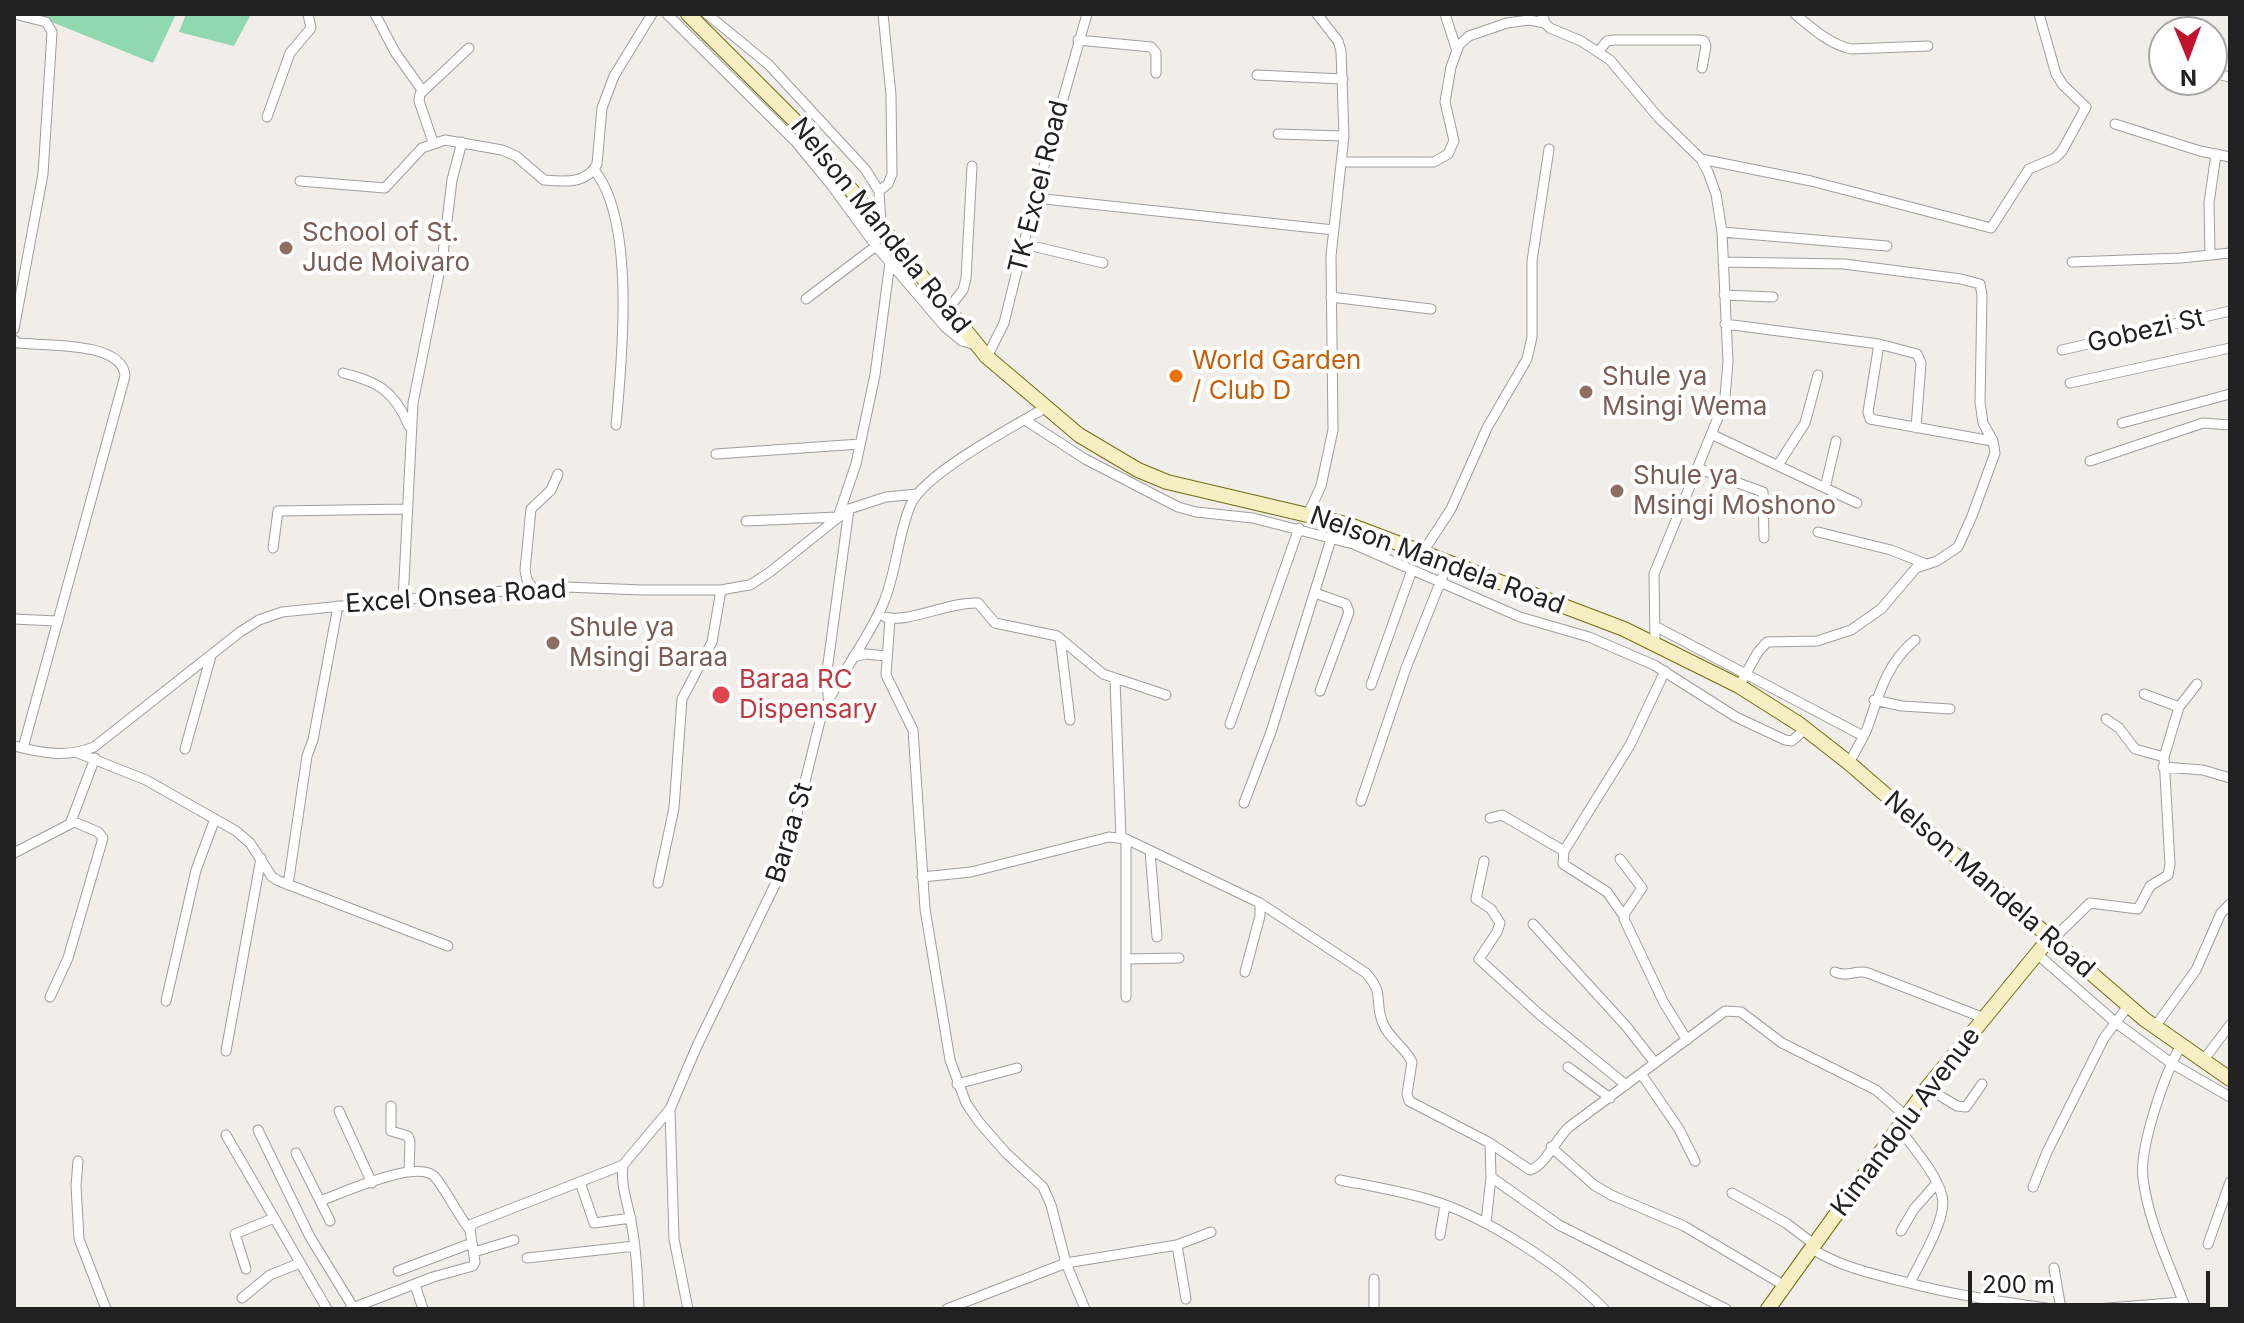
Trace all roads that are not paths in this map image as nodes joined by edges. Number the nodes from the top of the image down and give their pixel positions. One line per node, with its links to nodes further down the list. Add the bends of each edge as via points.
1 (14, 14): 2 (street)
2 (22, 14): 63 (street, via 46,22 52,32 41,197)
3 (308, 14): 27 (street, via 311,28 290,53)
4 (375, 14): 26 (street)
5 (652, 14): 39 (street, via 614,76 602,108)
6 (667, 14): 47 (street, via 795,141)
7 (688, 14): 43 (main road, Nelson Mandela Road, via 796,122)
8 (707, 14): 41 (street, via 784,79)
9 (883, 14): 41 (street, via 892,174)
10 (1075, 14): 15 (street)
11 (1317, 14): 25 (street, via 1338,41)
12 (1445, 14): 20 (street)
13 (1795, 14): 18 (street, via 1841,47)
14 (2039, 14): 36 (street, via 2056,74 2085,111 2058,156 2029,169 1991,228 1811,181)
15 (1086, 15): 17 (street, TK Excel Road)
16 (1544, 19): 20 (street, via 1507,23 1469,36); 21 (street)
17 (1078, 40): 23 (street, via 1151,47); 42 (street, TK Excel Road)
18 (1928, 46)
19 (469, 48): 26 (street)
20 (1456, 48): 37 (street, via 1445,102 1454,141 1445,157 1434,162)
21 (1598, 52): 22 (street, via 1614,40 1699,40 1706,46); 36 (street)
22 (1702, 68)
23 (1156, 73)
24 (1257, 75): 25 (street)
25 (1343, 79): 30 (street)
26 (422, 90): 31 (street, via 419,101)
27 (267, 117)
28 (2115, 124): 34 (street)
29 (1278, 134): 30 (street)
30 (1344, 136): 37 (street)
31 (433, 142): 32 (street); 40 (street, via 385,188)
32 (462, 142): 39 (street, via 516,156 544,180 583,179); 79 (street)
33 (1549, 149): 102 (street, via 1532,261 1527,359 1487,428 1451,509)
34 (2216, 154): 35 (street); 50 (street, via 2209,203)
35 (2230, 157)
36 (1701, 159): 45 (street, via 1716,194)
37 (1343, 162): 44 (street)
38 (972, 166): 59 (street, via 966,279)
39 (594, 170): 76 (street, via 608,196 623,272)
40 (300, 181)
41 (879, 191): 43 (street)
42 (1035, 198): 44 (street); 46 (street, TK Excel Road)
43 (881, 224): 59 (main road, Nelson Mandela Road)
44 (1334, 230): 56 (street)
45 (1722, 232): 48 (street); 52 (street)
46 (1024, 244): 54 (street); 68 (street, TK Excel Road, via 1004,323)
47 (876, 246): 51 (street); 58 (street)
48 (1887, 246)
49 (2230, 253): 50 (street)
50 (2210, 255): 53 (street)
51 (890, 262): 68 (street, via 945,327); 83 (street)
52 (1723, 262): 55 (street); 82 (street, via 1844,264 1977,282 1982,295 1980,402)
53 (2072, 262)
54 (1103, 263)
55 (1724, 295): 57 (street); 62 (street)
56 (1331, 297): 60 (street); 94 (street, via 1333,430 1321,486)
57 (1773, 297)
58 (806, 299)
59 (948, 309): 68 (main road, Nelson Mandela Road)
60 (1431, 309)
61 (2230, 311): 67 (street, Gobezi St)
62 (1725, 324): 65 (street); 80 (street, via 1726,389)
63 (14, 329)
64 (14, 340): 115 (street, via 102,352 125,370)
65 (1879, 344): 78 (street, via 1920,356); 78 (street, via 1868,417)
66 (2230, 348): 71 (street)
67 (2062, 350)
68 (982, 351): 73 (main road, Nelson Mandela Road)
69 (343, 373): 79 (street, via 386,390)
70 (1818, 375): 86 (street, via 1805,423)
71 (2070, 383)
72 (2230, 394): 75 (street)
73 (1045, 408): 74 (street); 94 (main road, Nelson Mandela Road, via 1090,442 1152,476 1229,499)
74 (1025, 420): 90 (street); 97 (street, via 1085,459 1178,507)
75 (2122, 423)
76 (616, 425)
77 (2230, 425): 85 (street, via 2203,423)
78 (1916, 428): 82 (street)
79 (411, 429): 92 (street)
80 (1711, 434): 86 (street); 87 (street)
81 (1836, 441): 89 (street)
82 (1993, 441): 104 (street, via 1994,459 1963,539 1945,557)
83 (860, 444): 84 (street); 95 (street)
84 (716, 454)
85 (2090, 461)
86 (1778, 465): 89 (street)
87 (1697, 468): 100 (street, via 1763,492); 116 (street, via 1654,574)
88 (558, 474): 107 (street, via 551,490 531,509 525,570)
89 (1825, 488): 91 (street)
90 (917, 494): 93 (street, Excel Onsea Road); 112 (street, Baraa St)
91 (1857, 503)
92 (407, 509): 101 (street, via 278,511); 110 (street)
93 (849, 509): 95 (street, Excel Onsea Road); 131 (street, via 827,671)
94 (1308, 514): 102 (main road, Nelson Mandela Road)
95 (838, 517): 96 (street); 108 (street, Excel Onsea Road, via 755,582)
96 (746, 521)
97 (1299, 528): 99 (street); 137 (street)
98 (1818, 532): 104 (street)
99 (1332, 536): 105 (street); 109 (street)
100 (1764, 538)
101 (273, 548)
102 (1423, 552): 103 (main road, Nelson Mandela Road)
103 (1448, 563): 106 (street); 119 (main road, Nelson Mandela Road)
104 (1926, 564): 124 (street, via 1861,625 1817,641 1767,642)
105 (1412, 570): 106 (street); 127 (street)
106 (1439, 582): 123 (street, via 1520,617 1601,641); 147 (street)
107 (533, 588): 108 (street, Excel Onsea Road); 110 (street, Excel Onsea Road)
108 (721, 590): 160 (street, via 712,642 682,699 674,808)
109 (1315, 593): 128 (street, via 1346,604 1349,612); 148 (street)
110 (403, 600): 111 (street, Excel Onsea Road)
111 (338, 606): 120 (street, Excel Onsea Road, via 268,616); 161 (street, via 307,756)
112 (879, 614): 114 (street); 122 (street, Baraa St)
113 (14, 619): 115 (street)
114 (890, 619): 117 (street, via 978,603 995,623); 121 (street)
115 (56, 621): 140 (street)
116 (1655, 626): 119 (street); 124 (street)
117 (1060, 638): 125 (street); 136 (street)
118 (1915, 640): 132 (street, via 1901,653)
119 (1655, 643): 124 (main road, Nelson Mandela Road)
120 (212, 654): 141 (street); 142 (street, Excel Onsea Road, via 103,741)
121 (886, 656): 122 (street); 159 (street, via 887,680 913,730)
122 (853, 657): 131 (street, Baraa St)
123 (1665, 671): 138 (street, via 1736,717 1785,740 1792,741); 154 (street, via 1632,741)
124 (1743, 679): 138 (main road, Nelson Mandela Road); 139 (street)
125 (1115, 680): 130 (street); 152 (street)
126 (2197, 684): 133 (street)
127 (1371, 685)
128 (1320, 691)
129 (2144, 694): 133 (street)
130 (1166, 695)
131 (828, 699): 199 (street, Baraa St, via 784,866)
132 (1874, 700): 134 (street); 139 (street)
133 (2179, 707): 144 (street)
134 (1950, 709)
135 (2106, 719): 144 (street, via 2135,749)
136 (1070, 720)
137 (1230, 724)
138 (1805, 729): 145 (main road, Nelson Mandela Road)
139 (1863, 736): 145 (street)
140 (18, 747): 142 (street)
141 (185, 749)
142 (78, 753): 143 (street)
143 (95, 758): 150 (street); 151 (street)
144 (2163, 762): 146 (street); 167 (street, via 2168,875 2150,886 2138,909 2090,903)
145 (1849, 763): 167 (main road, Nelson Mandela Road)
146 (2230, 778)
147 (1361, 801)
148 (1244, 803)
149 (1490, 818): 154 (street, via 1502,815)
150 (215, 819): 156 (street, via 243,837); 176 (street, via 196,870)
151 (72, 821): 155 (street); 174 (street, via 103,838 68,958)
152 (1123, 839): 153 (street); 159 (street, via 1102,837 971,872); 171 (street)
153 (1150, 851): 162 (street); 166 (street)
154 (1564, 851): 164 (street, via 1563,864 1607,892)
155 (14, 853)
156 (261, 858): 161 (street, via 272,877); 184 (street)
157 (1620, 859): 164 (street, via 1642,888)
158 (1484, 861): 194 (street, via 1476,899 1500,923 1480,955 1481,963)
159 (922, 877): 192 (street)
160 (658, 883)
161 (288, 885): 168 (street)
162 (1260, 903): 172 (street); 204 (street, via 1374,982 1383,1025 1412,1062 1409,1101)
163 (2230, 904): 181 (street, via 2196,970)
164 (1624, 916): 182 (street)
165 (1533, 924): 186 (street)
166 (1157, 937)
167 (2050, 940): 169 (main road, Kimandolu Avenue); 177 (main road, Nelson Mandela Road)
168 (448, 946)
169 (2036, 953): 178 (main road, Kimandolu Avenue); 179 (street)
170 (1179, 958): 171 (street)
171 (1127, 959): 175 (street)
172 (1245, 972)
173 (1835, 972): 178 (street, via 1848,976 1864,971)
174 (50, 997)
175 (1126, 997)
176 (166, 1001)
177 (2128, 1006): 179 (street); 181 (main road, Nelson Mandela Road)
178 (1984, 1018): 195 (main road, Kimandolu Avenue)
179 (2115, 1022): 187 (street); 217 (street)
180 (2230, 1025): 185 (street)
181 (2154, 1028): 183 (main road, Nelson Mandela Road)
182 (1687, 1040): 186 (street); 201 (street, via 1725,1011 1737,1010 1782,1043 1876,1090)
183 (2180, 1047): 185 (main road, Nelson Mandela Road); 187 (street)
184 (226, 1051)
185 (2202, 1062): 191 (main road, Nelson Mandela Road)
186 (1655, 1063): 190 (street)
187 (2171, 1063): 196 (street); 248 (street, via 2142,1174)
188 (1568, 1067): 197 (street)
189 (1017, 1068): 192 (street)
190 (1642, 1075): 194 (street); 208 (street)
191 (2230, 1079)
192 (957, 1084): 237 (street, via 993,1139 1043,1187)
193 (1982, 1084): 195 (street, via 1966,1107)
194 (1626, 1085): 197 (street)
195 (1927, 1088): 201 (main road, Kimandolu Avenue)
196 (2230, 1097)
197 (1610, 1098): 205 (street)
198 (391, 1106): 210 (street, via 391,1131 410,1141)
199 (670, 1109): 209 (street, Baraa St); 254 (street, via 674,1239)
200 (339, 1111): 215 (street)
201 (1903, 1122): 216 (street); 233 (main road, Kimandolu Avenue)
202 (258, 1130): 249 (street)
203 (226, 1135): 221 (street)
204 (1490, 1143): 205 (street, via 1530,1170 1541,1165); 211 (street)
205 (1551, 1147): 244 (street, via 1600,1189 1684,1226)
206 (296, 1153): 219 (street)
207 (78, 1161): 250 (street, via 79,1239)
208 (1695, 1161)
209 (623, 1165): 213 (street); 222 (street)
210 (409, 1171): 215 (street); 225 (street, via 434,1176)
211 (1491, 1177): 224 (street); 259 (street, via 1559,1225)
212 (1340, 1180): 220 (street)
213 (580, 1182): 222 (street, via 594,1223); 225 (street, via 475,1222)
214 (2230, 1182): 230 (street)
215 (372, 1183): 219 (street)
216 (1937, 1183): 226 (street); 242 (street, via 1942,1213)
217 (2033, 1187)
218 (1732, 1193): 233 (street, via 1786,1223)
219 (320, 1201): 223 (street)
220 (1445, 1205): 224 (street); 228 (street)
221 (274, 1218): 236 (street); 239 (street, via 235,1234)
222 (631, 1218): 232 (street)
223 (330, 1221)
224 (1486, 1223): 258 (street)
225 (470, 1230): 234 (street)
226 (1901, 1231)
227 (1211, 1232): 231 (street)
228 (1440, 1235)
229 (514, 1240): 234 (street)
230 (2208, 1244)
231 (1177, 1245): 237 (street); 246 (street)
232 (635, 1246): 235 (street); 253 (street)
233 (1814, 1247): 242 (street, via 1827,1258); 244 (main road, Kimandolu Avenue)
234 (473, 1248): 240 (street); 243 (street, via 473,1266)
235 (527, 1258)
236 (300, 1263): 245 (street, via 270,1275); 251 (street)
237 (1066, 1263): 255 (street); 256 (street)
238 (2054, 1268): 262 (street)
239 (246, 1269)
240 (398, 1271)
241 (1374, 1279): 257 (street)
242 (1910, 1283): 247 (street)
243 (415, 1285): 249 (street); 252 (street)
244 (1785, 1286): 260 (main road, Kimandolu Avenue)
245 (242, 1298)
246 (1186, 1299)
247 (1972, 1304): 261 (street)
248 (2185, 1305): 263 (street)
249 (351, 1308)
250 (106, 1309)
251 (327, 1309)
252 (423, 1309)
253 (639, 1309)
254 (688, 1309)
255 (947, 1309)
256 (1085, 1309)
257 (1374, 1309)
258 (1604, 1309)
259 (1726, 1309)
260 (1768, 1309)
261 (2052, 1309)
262 (2061, 1309)
263 (2096, 1309)

